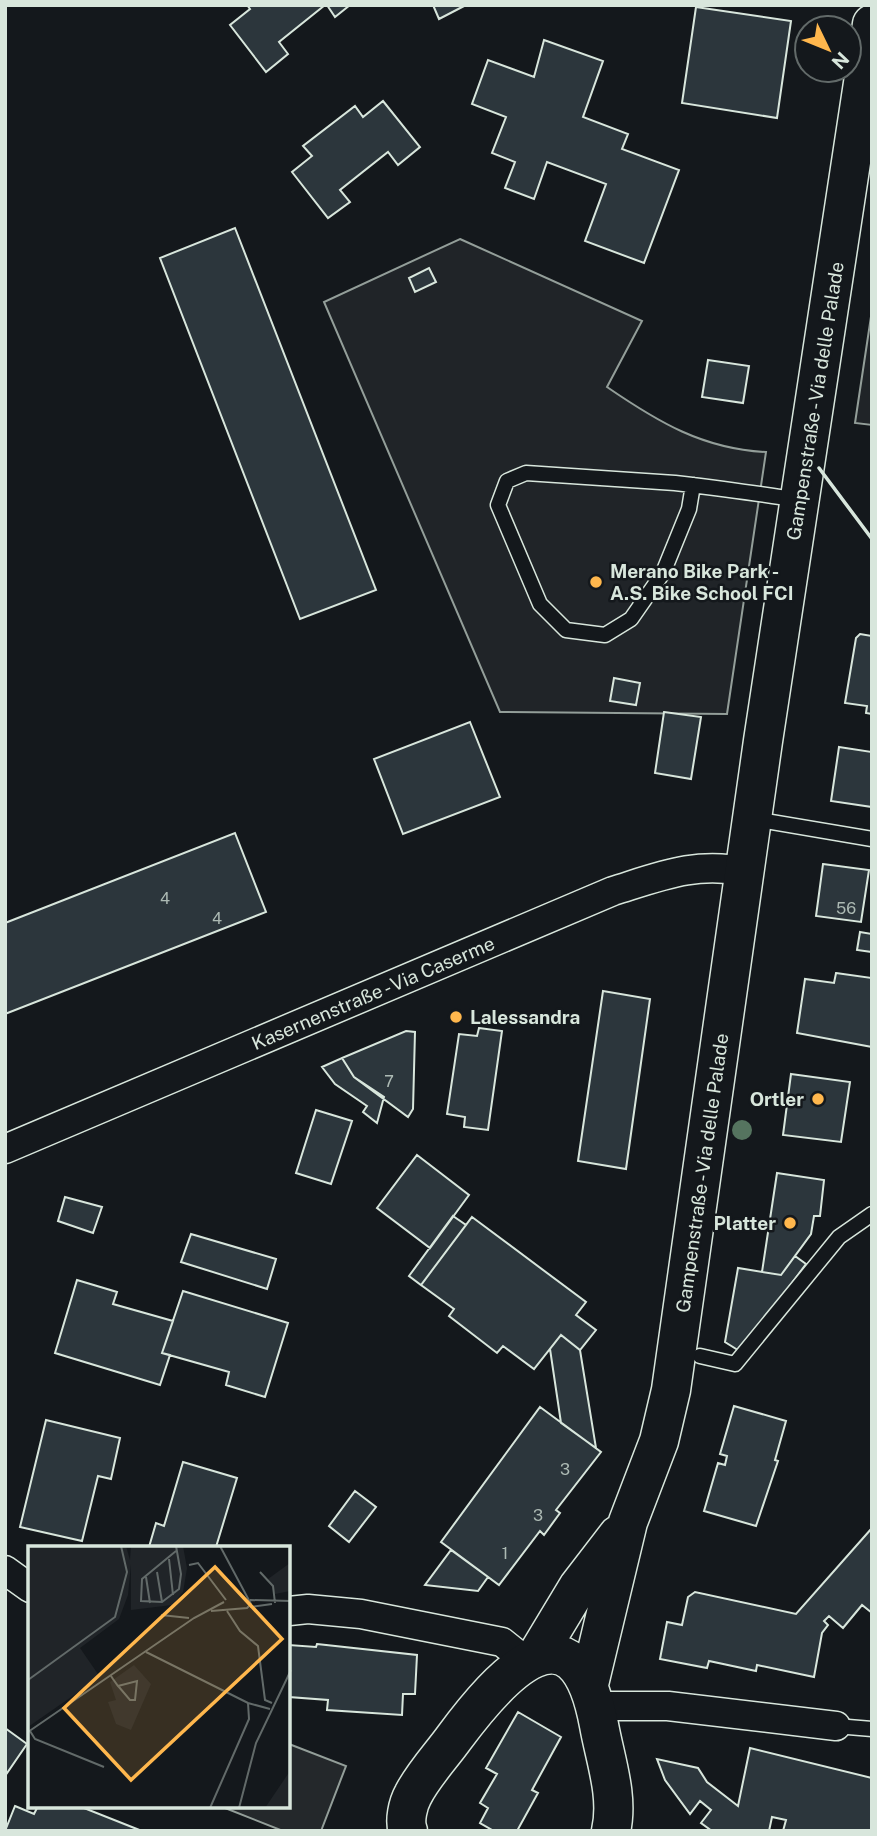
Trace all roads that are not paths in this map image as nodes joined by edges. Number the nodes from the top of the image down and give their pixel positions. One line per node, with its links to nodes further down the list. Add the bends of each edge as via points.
1 (872, 24): 3 (main road, Gampenstraße - Via delle Palade)
2 (693, 485): 2 (lane, via 526,473 507,481 498,505 540,604 566,630 605,635 631,619 663,573 689,509); 3 (lane)
3 (800, 500): 4 (main road, Gampenstraße - Via delle Palade)
4 (754, 819): 5 (lane); 6 (main road, Gampenstraße - Via delle Palade)
5 (872, 839)
6 (747, 872): 7 (street, Kasernenstraße - Via Caserme, via 690,867 613,891); 10 (main road, Gampenstraße - Via delle Palade, via 671,1390 659,1441)
7 (5, 1149)
8 (872, 1213): 9 (lane, via 839,1237 735,1364)
9 (700, 1356)
10 (628, 1521): 14 (main road, Gampenstraße - Via delle Palade); 15 (main road, Gampenstraße - Via delle Palade)
11 (5, 1570): 12 (street)
12 (28, 1587)
13 (290, 1611): 14 (street, via 361,1614 502,1642)
14 (532, 1658): 15 (main road, via 549,1653 562,1656); 19 (main road, Gampenstraße - Via delle Palade, via 475,1711 412,1796 405,1824)
15 (592, 1695): 16 (street); 18 (main road)
16 (836, 1726): 17 (lane)
17 (872, 1730)
18 (619, 1826)
19 (408, 1831)

